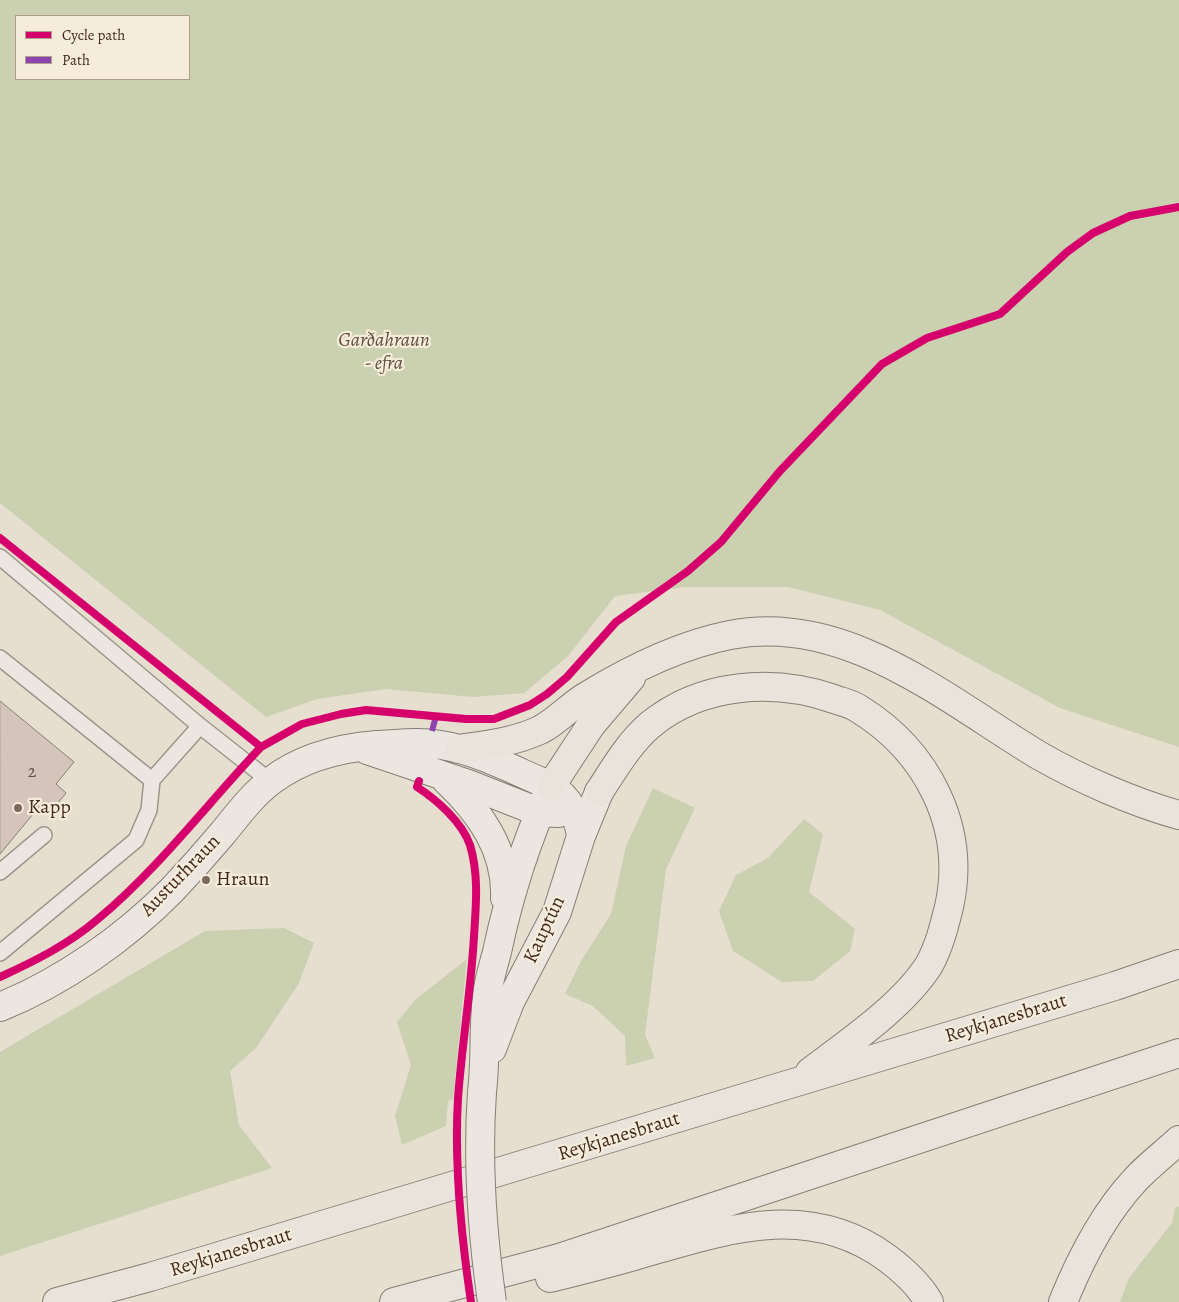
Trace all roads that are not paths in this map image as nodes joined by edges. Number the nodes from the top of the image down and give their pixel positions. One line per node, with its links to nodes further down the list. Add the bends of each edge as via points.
1 (0, 557): 4 (lane)
2 (0, 658): 8 (lane)
3 (638, 669): 6 (highway, via 600,688 542,729 500,743); 10 (highway, via 601,712); 14 (highway, via 673,652 732,635 789,633 826,638 860,650 958,703 1042,757 1152,808)
4 (200, 726): 8 (lane); 9 (lane)
5 (358, 747): 6 (street, Austurhraun, via 420,742); 7 (street); 9 (street, Austurhraun, via 314,757)
6 (459, 749): 10 (street, Austurhraun)
7 (442, 776): 13 (street); 18 (street, via 480,816 493,840 505,884)
8 (152, 780): 19 (lane, via 149,810 136,840)
9 (270, 781): 21 (street, Austurhraun, via 203,857 139,921 89,959)
10 (551, 786): 12 (street, Austurhraun); 13 (street, Kauptún)
11 (599, 792): 12 (street); 16 (street, Kauptún); 24 (highway, via 630,747 649,726 672,710 729,689 765,686 809,690 858,708 899,739 926,771 937,792 952,850 953,881 942,936 928,965 902,996 865,1030)
12 (573, 810): 13 (street); 16 (street, Austurhraun)
13 (539, 812): 18 (street, Kauptún)
14 (1179, 815)
15 (44, 835): 17 (lane)
16 (581, 836): 23 (street, Kauptún, via 557,912 510,1002)
17 (0, 872)
18 (504, 922): 23 (street, Kauptún, via 487,996)
19 (0, 953)
20 (1179, 964): 24 (highway, Reykjanesbraut)
21 (0, 1007)
22 (1179, 1053): 27 (highway, via 558,1258)
23 (484, 1079): 29 (street, Kauptún, bridge, via 479,1158)
24 (796, 1082): 26 (highway, Reykjanesbraut, via 169,1272)
25 (1179, 1140): 31 (highway, via 1135,1180 1106,1219 1076,1269)
26 (57, 1302)
27 (394, 1302)
28 (462, 1302): 30 (highway, via 726,1230 762,1224 833,1230 868,1244 904,1270)
29 (492, 1302)
30 (928, 1302)
31 (1063, 1302)

